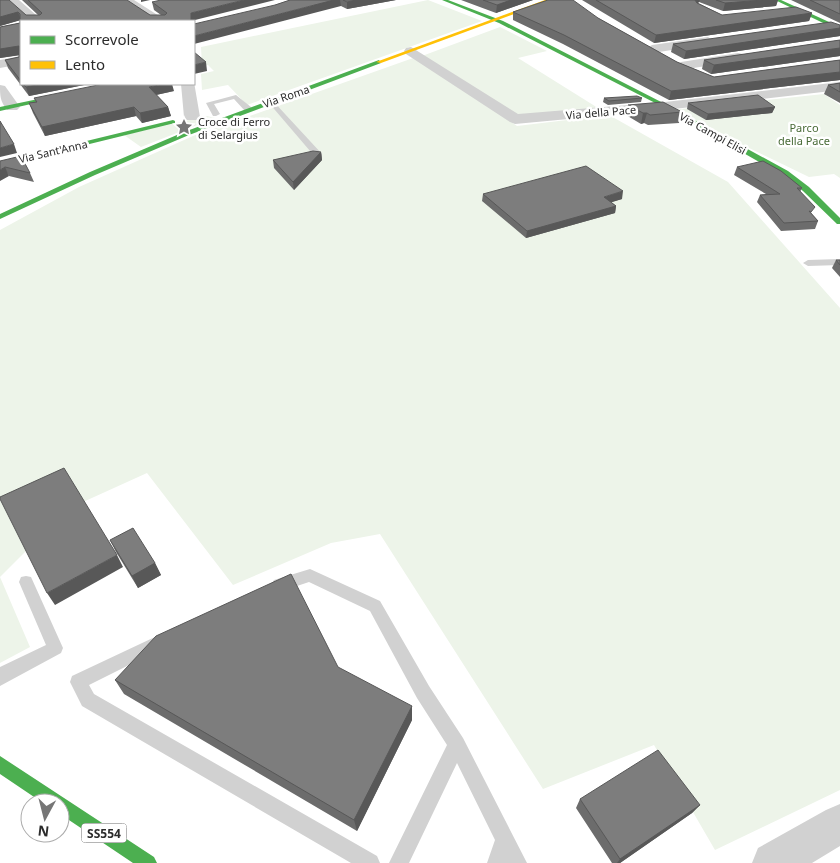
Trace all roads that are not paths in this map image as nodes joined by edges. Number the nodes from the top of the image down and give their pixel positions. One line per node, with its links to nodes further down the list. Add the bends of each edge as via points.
1 (12, 0): 10 (street)
2 (126, 0): 7 (street)
3 (444, 0): 9 (street, Via Campi Elisi)
4 (550, 0): 9 (street, Via Roma)
5 (156, 4): 7 (street)
6 (776, 6): 8 (street)
7 (139, 8): 11 (street)
8 (798, 10): 12 (street)
9 (496, 19): 15 (street, Via Roma); 26 (street, Via Campi Elisi)
10 (36, 20)
11 (159, 20)
12 (835, 26): 13 (street)
13 (807, 27)
14 (720, 40): 19 (street, via 648,47)
15 (411, 51): 25 (street, Via Roma); 26 (street, Via della Pace, via 515,119)
16 (754, 55): 19 (street)
17 (20, 60): 18 (street)
18 (0, 64)
19 (681, 66): 20 (street)
20 (698, 75)
21 (112, 85): 27 (street)
22 (188, 85): 31 (street)
23 (840, 86): 26 (street, Via della Pace)
24 (0, 89): 27 (street)
25 (270, 102): 28 (street, Via Roma); 34 (lane)
26 (665, 106): 37 (street, Via Campi Elisi, via 785,173 806,188)
27 (6, 108)
28 (248, 109): 29 (lane, via 236,97 210,104); 30 (street, Via Roma)
29 (216, 114): 30 (street, Via Sant'Anna); 31 (street, Via Sant'Anna)
30 (229, 116): 33 (street, Via Roma)
31 (192, 117): 32 (street, Via Sant'Anna)
32 (107, 139): 33 (street, Via Sant'Anna, via 130,142); 35 (street, Via Sant'Anna)
33 (142, 150): 36 (street, Via Roma)
34 (319, 156)
35 (0, 164)
36 (0, 217)
37 (840, 222)
38 (840, 262): 39 (lane)
39 (808, 263)
40 (26, 582): 43 (lane, via 55,648)
41 (266, 591): 44 (lane, via 310,576 376,606 423,692)
42 (167, 638): 51 (lane, via 78,682 88,700)
43 (0, 678)
44 (457, 744): 49 (lane); 52 (lane)
45 (0, 764): 46 (street, SS554)
46 (43, 793)
47 (70, 811): 50 (street, SS554)
48 (840, 824): 55 (street)
49 (505, 838): 53 (lane); 54 (lane)
50 (147, 863)
51 (370, 863)
52 (400, 863)
53 (497, 863)
54 (517, 863)
55 (774, 863)

